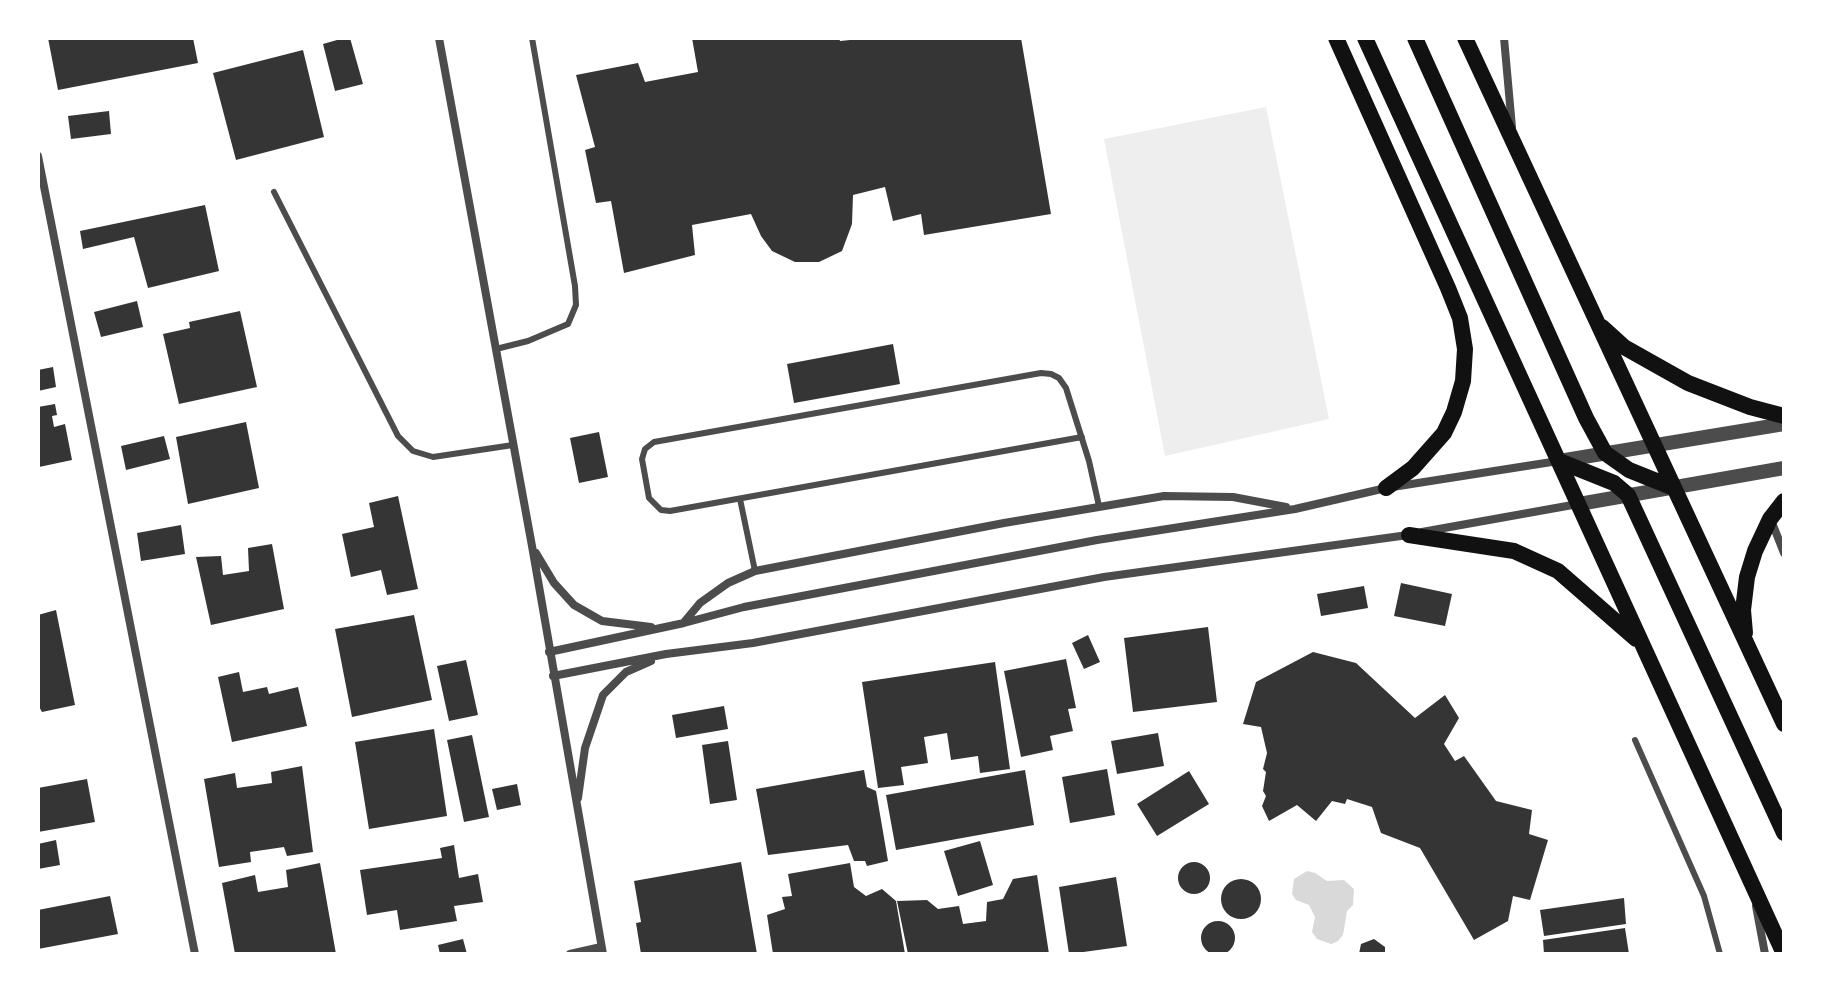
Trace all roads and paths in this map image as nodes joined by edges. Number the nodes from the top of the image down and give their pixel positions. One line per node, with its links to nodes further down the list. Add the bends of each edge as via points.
1 (439, 38): 12 (street)
2 (532, 38): 12 (lane, via 576,305 568,324)
3 (1336, 38): 21 (main road, via 1448,288 1465,349 1463,381 1444,433 1413,468)
4 (1365, 38): 19 (main road)
5 (1415, 38): 18 (main road)
6 (1465, 38): 8 (main road)
7 (1504, 38): 8 (street)
8 (1513, 140): 11 (main road)
9 (38, 156): 47 (street)
10 (274, 192): 16 (lane, via 398,436 413,451 433,457)
11 (1598, 323): 13 (main road, via 1624,347 1688,383); 17 (main road)
12 (496, 349): 16 (street)
13 (1784, 416)
14 (1784, 424): 17 (street)
15 (1082, 437): 24 (lane); 24 (lane, via 1066,388 1059,378 1041,373 654,442 642,454 649,498 661,510); 27 (lane)
16 (513, 445): 31 (street)
17 (1654, 445): 18 (street); 22 (main road)
18 (1605, 453): 19 (street); 22 (main road, via 1629,470)
19 (1559, 461): 21 (street); 23 (main road, via 1614,483); 26 (main road)
20 (1784, 468): 22 (street)
21 (1386, 488): 28 (street)
22 (1674, 488): 23 (street); 36 (main road)
23 (1628, 495): 26 (street); 44 (main road)
24 (740, 499): 33 (lane)
25 (1784, 501): 29 (main road)
26 (1579, 504): 30 (street); 37 (main road)
27 (1099, 506): 28 (street, via 1164,496 1233,497); 33 (street)
28 (1295, 509): 34 (street, via 1081,543)
29 (1770, 519): 32 (street); 36 (main road, via 1747,577)
30 (1409, 535): 37 (main road, via 1514,551 1558,571); 39 (street, via 1104,577 753,643)
31 (532, 546): 35 (street, via 574,605 602,621); 38 (street)
32 (1784, 553)
33 (755, 571): 34 (street, via 700,603)
34 (684, 623): 35 (street)
35 (660, 628): 38 (street)
36 (1746, 642): 41 (main road)
37 (1643, 645): 45 (main road)
38 (549, 652): 40 (street)
39 (666, 654): 40 (street); 43 (street, via 626,672 603,695 585,748)
40 (553, 676): 43 (street)
41 (1784, 724)
42 (1635, 740): 49 (lane, via 1704,896)
43 (577, 806): 46 (street)
44 (1784, 833)
45 (1751, 881): 50 (street); 51 (main road)
46 (602, 950): 48 (street)
47 (195, 954)
48 (570, 954)
49 (1720, 954)
50 (1765, 954)
51 (1784, 954)

